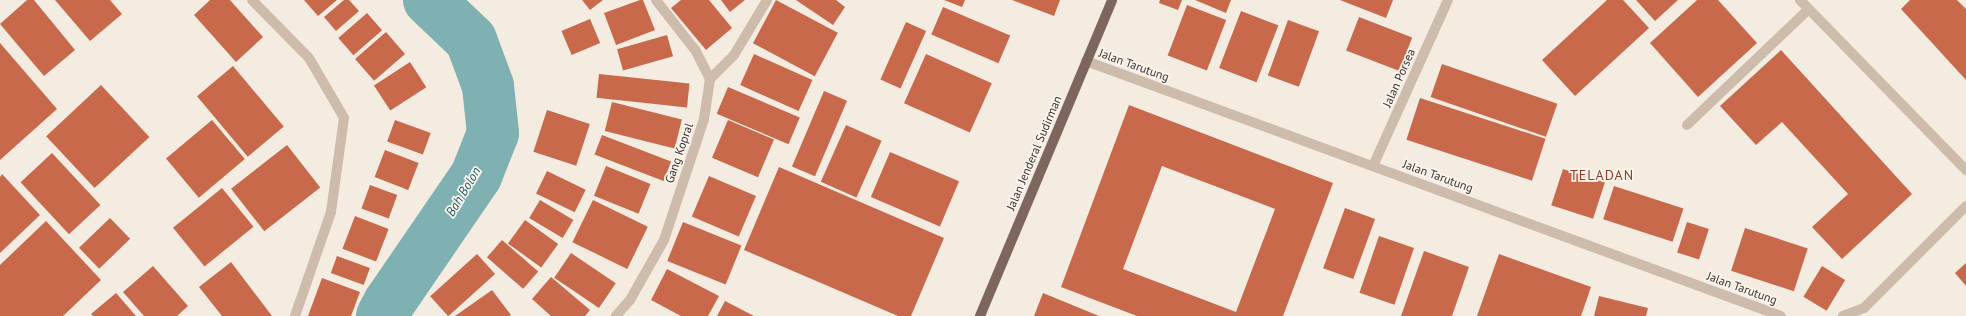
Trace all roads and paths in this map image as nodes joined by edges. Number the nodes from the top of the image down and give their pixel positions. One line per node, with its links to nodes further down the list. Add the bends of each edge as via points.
1 (252, 0): 14 (street, via 309,58 344,118 331,212)
2 (656, 0): 9 (street, via 695,50)
3 (767, 0): 9 (street, via 734,55)
4 (1112, 0): 8 (main road, Jalan Jenderal Sudirman)
5 (1448, 0): 11 (street, Jalan Porsea)
6 (1800, 0): 7 (street)
7 (1809, 9): 10 (street); 12 (street)
8 (1086, 61): 11 (street, Jalan Tarutung); 16 (main road, Jalan Jenderal Sudirman)
9 (710, 79): 15 (street, Gang Kopral, via 704,119 664,240 630,300)
10 (1687, 125)
11 (1373, 166): 17 (street, Jalan Tarutung)
12 (1966, 170)
13 (1966, 206): 18 (street, via 1864,308)
14 (295, 316)
15 (616, 316)
16 (980, 316)
17 (1781, 316)
18 (1843, 316)

